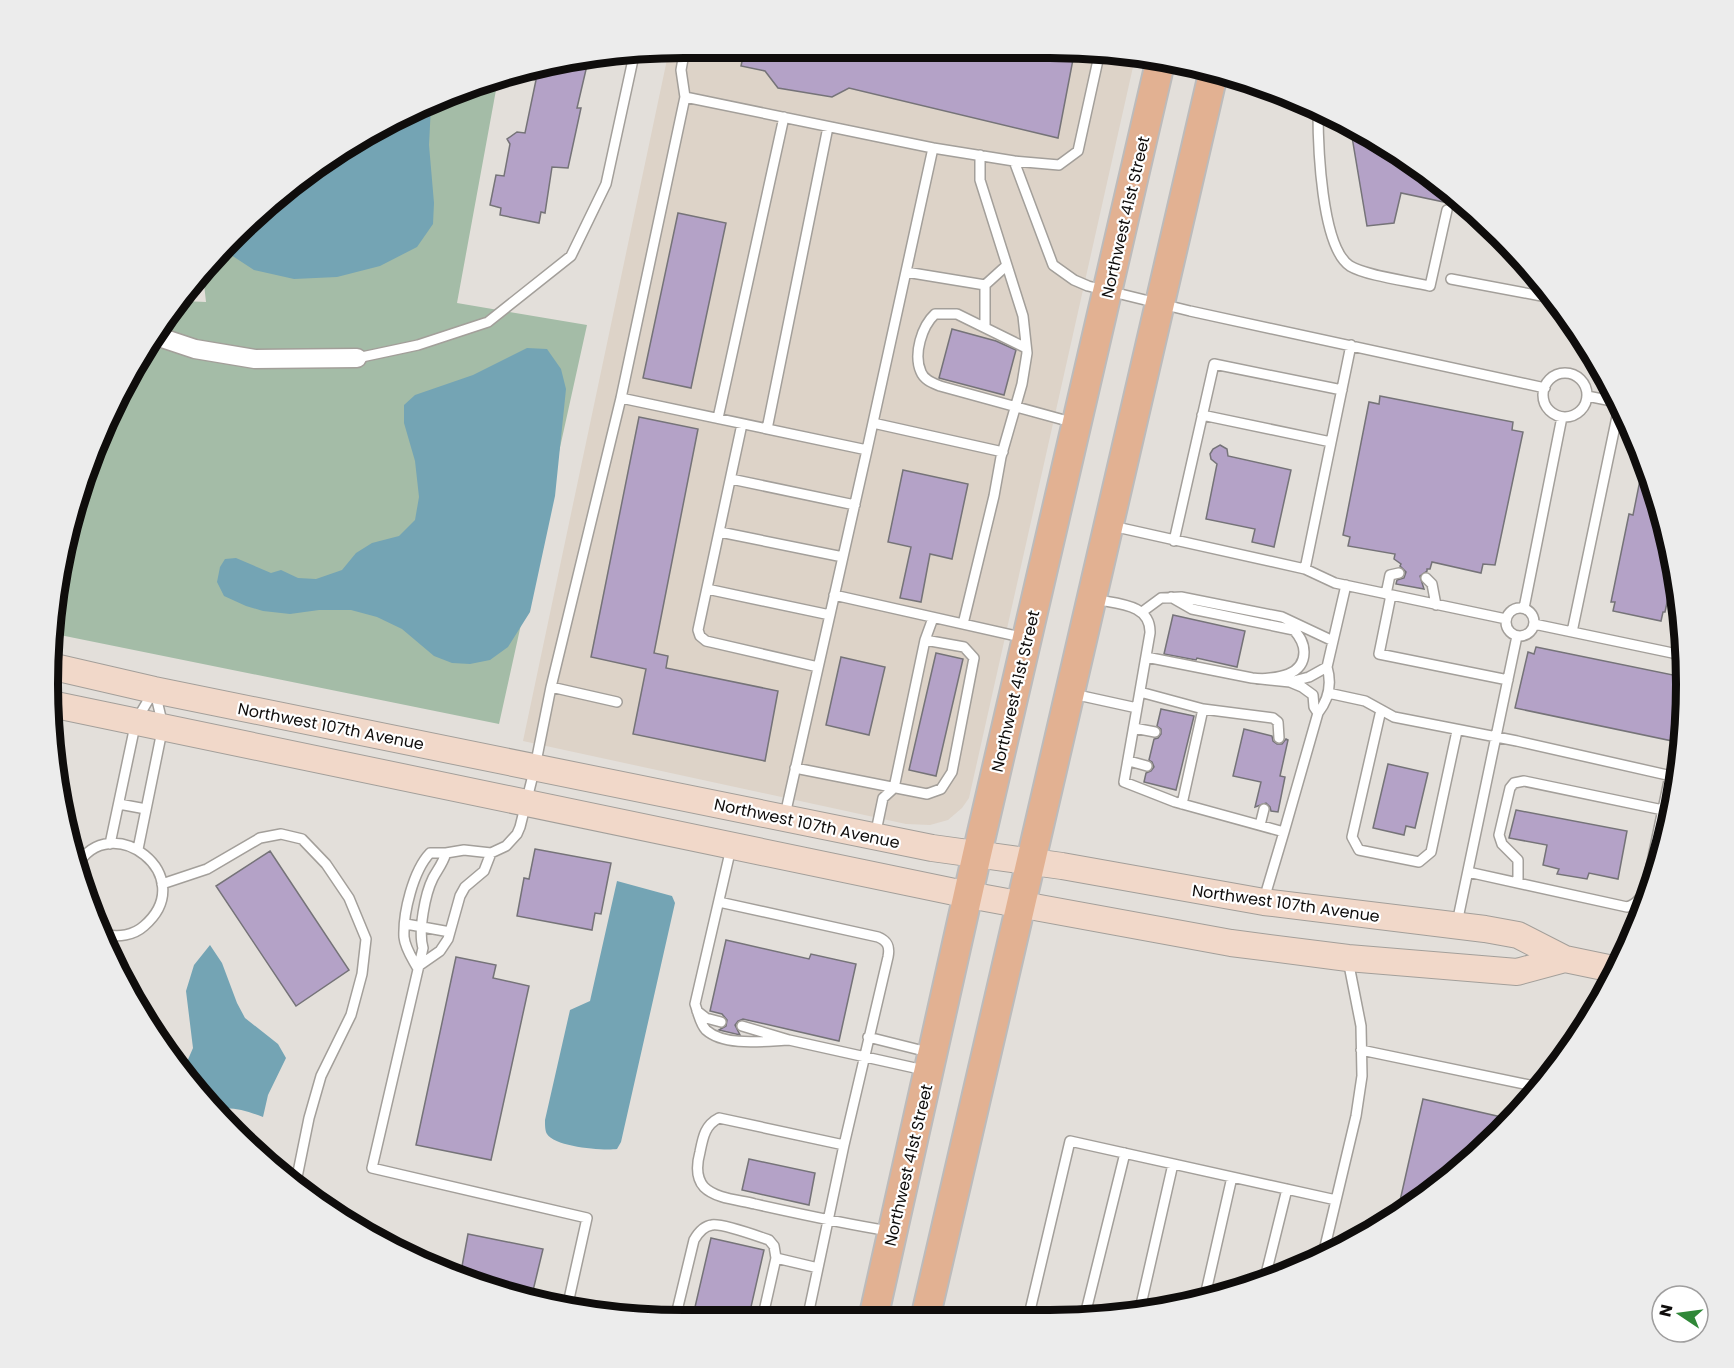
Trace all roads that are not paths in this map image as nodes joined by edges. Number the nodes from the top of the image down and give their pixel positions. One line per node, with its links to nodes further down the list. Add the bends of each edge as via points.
1 (683, 58): 6 (lane)
2 (633, 61): 25 (lane, via 606,184 571,256 488,322 418,345)
3 (1098, 61): 12 (lane, via 1078,151 1059,165)
4 (1159, 69): 18 (main road, Northwest 41st Street)
5 (1212, 80): 20 (main road)
6 (685, 97): 7 (lane); 29 (lane)
7 (784, 117): 9 (lane); 34 (lane)
8 (1318, 119): 13 (lane, via 1325,204 1336,249 1346,263 1363,271 1430,286)
9 (828, 126): 10 (lane); 39 (lane)
10 (933, 148): 11 (lane); 15 (lane)
11 (980, 155): 12 (lane); 14 (lane, via 980,180)
12 (1014, 161): 18 (lane, via 1053,265 1074,280)
13 (1447, 210)
14 (1006, 266): 17 (lane); 24 (lane, via 1023,316)
15 (906, 272): 17 (lane); 36 (lane)
16 (1451, 279): 19 (lane)
17 (985, 285): 21 (lane)
18 (1108, 291): 20 (lane); 37 (main road, Northwest 41st Street)
19 (1540, 296)
20 (1160, 304): 23 (lane); 45 (main road)
21 (985, 327): 24 (lane); 31 (lane, via 957,314 935,314 926,322 921,338 921,372 940,386)
22 (163, 338): 25 (street, via 195,349 255,359)
23 (1351, 345): 26 (lane); 27 (lane)
24 (1026, 348): 31 (lane)
25 (357, 358)
26 (1545, 388): 28 (lane, via 1557,374 1569,373 1581,379); 33 (lane, via 1547,407)
27 (1342, 390): 32 (lane, via 1214,364); 40 (lane)
28 (1587, 396): 30 (lane); 33 (lane, via 1579,412)
29 (621, 398): 34 (lane); 79 (lane)
30 (1607, 400)
31 (1015, 408): 37 (lane); 42 (lane)
32 (1202, 415): 40 (lane); 47 (lane)
33 (1563, 417): 59 (lane)
34 (718, 418): 38 (lane)
35 (1616, 419): 66 (lane)
36 (873, 423): 41 (lane); 42 (lane)
37 (1077, 423): 68 (main road, Northwest 41st Street)
38 (742, 424): 39 (lane); 43 (lane)
39 (767, 429): 41 (lane)
40 (1331, 442): 49 (lane)
41 (867, 450): 44 (lane)
42 (1003, 452): 64 (lane)
43 (731, 479): 44 (lane); 46 (lane)
44 (855, 505): 48 (lane)
45 (1109, 525): 47 (lane); 57 (main road)
46 (720, 532): 48 (lane); 53 (lane)
47 (1174, 541): 49 (lane)
48 (843, 557): 54 (lane)
49 (1305, 569): 52 (lane)
50 (1399, 573): 55 (lane, via 1390,575)
51 (1426, 578): 58 (lane, via 1432,584)
52 (1346, 585): 55 (lane); 70 (lane)
53 (708, 589): 61 (lane); 73 (lane, via 698,630 706,641)
54 (834, 594): 61 (lane); 62 (lane)
55 (1389, 594): 58 (lane); 77 (lane, via 1379,654)
56 (1171, 597): 60 (lane, via 1161,598); 70 (lane, via 1282,617); 76 (lane, via 1192,609 1293,630 1303,643 1300,667 1280,677)
57 (1092, 598): 60 (lane); 83 (main road)
58 (1436, 605): 63 (lane)
59 (1524, 608): 63 (lane, via 1512,610); 65 (lane, via 1533,616)
60 (1142, 612): 72 (lane, via 1150,628)
61 (830, 615): 73 (lane)
62 (933, 618): 64 (lane); 69 (lane)
63 (1506, 619): 67 (lane, via 1508,630)
64 (963, 624): 68 (lane)
65 (1534, 624): 66 (lane); 67 (lane, via 1530,633)
66 (1572, 632): 71 (lane)
67 (1516, 636): 77 (lane)
68 (1027, 639): 118 (main road, Northwest 41st Street)
69 (925, 640): 102 (lane); 102 (lane, via 964,646 974,658 970,688 952,772 940,789 927,794)
70 (1333, 641): 74 (lane)
71 (1675, 653)
72 (1146, 657): 76 (lane); 81 (lane)
73 (818, 667): 100 (lane)
74 (1327, 667): 78 (lane); 82 (lane, via 1331,679)
75 (59, 668): 80 (main road, Northwest 107th Avenue)
76 (1258, 679): 78 (lane)
77 (1508, 680): 95 (lane)
78 (1290, 682): 89 (lane, via 1313,695)
79 (551, 687): 84 (lane); 99 (lane)
80 (154, 690): 90 (lane); 91 (lane); 99 (main road, Northwest 107th Avenue)
81 (1140, 692): 86 (lane); 87 (lane)
82 (1328, 693): 88 (lane, via 1365,701); 89 (lane)
83 (1070, 694): 86 (lane); 120 (main road)
84 (617, 702)
85 (59, 706): 90 (main road, Northwest 107th Avenue)
86 (1137, 708): 92 (lane)
87 (1203, 709): 96 (lane, via 1273,718 1278,722); 105 (lane, via 1184,774)
88 (1381, 710): 93 (lane, via 1394,717); 93 (lane, via 1352,837 1359,850 1419,862 1431,852)
89 (1318, 713): 111 (lane)
90 (136, 721): 91 (main road, Northwest 107th Avenue); 104 (lane)
91 (163, 726): 103 (main road, Northwest 107th Avenue); 106 (lane)
92 (1134, 728): 94 (lane); 97 (lane)
93 (1457, 731): 95 (lane)
94 (1155, 732)
95 (1497, 737): 101 (lane); 121 (lane)
96 (1279, 738)
97 (1129, 761): 98 (lane); 105 (lane, via 1124,782)
98 (1147, 766)
99 (536, 767): 103 (lane); 109 (main road, Northwest 107th Avenue)
100 (795, 768): 102 (lane); 109 (lane)
101 (1668, 775)
102 (894, 788): 112 (lane, via 883,798)
103 (526, 801): 114 (main road, Northwest 107th Avenue); 117 (lane, via 517,834 506,846)
104 (119, 804): 106 (lane); 113 (lane)
105 (1182, 804): 110 (lane)
106 (146, 809): 115 (lane)
107 (1264, 809): 110 (lane)
108 (1663, 810): 122 (lane, via 1524,781 1514,783 1499,834 1502,844 1518,860)
109 (784, 818): 112 (main road, Northwest 107th Avenue)
110 (1260, 825): 111 (lane)
111 (1284, 832): 126 (lane)
112 (874, 836): 118 (main road, Northwest 107th Avenue)
113 (110, 844): 115 (lane); 119 (lane)
114 (731, 846): 124 (main road, Northwest 107th Avenue); 125 (lane)
115 (138, 849): 123 (lane, via 150,857)
116 (446, 853): 117 (lane); 129 (lane, via 430,853 424,859 415,878); 130 (lane, via 429,887)
117 (491, 853): 132 (lane, via 484,871 460,896)
118 (977, 854): 120 (main road, Northwest 107th Avenue); 124 (main road, Northwest 41st Street)
119 (84, 858)
120 (1031, 861): 126 (main road, Northwest 107th Avenue); 127 (main road)
121 (1468, 872): 122 (lane); 131 (lane)
122 (1518, 883): 128 (lane, via 1627,907)
123 (162, 884): 133 (lane, via 161,901 154,916 142,928); 150 (lane, via 207,869 261,838 281,834 302,839 326,864 349,898 366,939 362,974 351,1015 321,1076)
124 (969, 895): 127 (main road, Northwest 107th Avenue); 145 (main road, Northwest 41st Street)
125 (719, 902): 138 (lane, via 695,1004); 141 (lane, via 886,941 888,957)
126 (1264, 902): 131 (main road, Northwest 107th Avenue)
127 (1022, 904): 134 (main road, Northwest 107th Avenue, via 1231,943); 168 (main road)
128 (1635, 904)
129 (406, 924): 130 (lane); 136 (lane, via 405,941)
130 (421, 926): 132 (lane); 136 (lane, via 423,948)
131 (1457, 926): 135 (main road, Northwest 107th Avenue, via 1518,935)
132 (450, 932): 136 (lane, via 440,951)
133 (112, 936)
134 (1348, 958): 135 (main road, Northwest 107th Avenue, via 1517,972); 143 (lane, via 1361,1026)
135 (1565, 959): 137 (main road, Northwest 107th Avenue)
136 (417, 967): 161 (lane, via 372,1168 587,1218)
137 (1607, 968)
138 (697, 1011): 139 (lane); 142 (lane, via 706,1029 720,1037 742,1042)
139 (721, 1022)
140 (742, 1026): 142 (lane)
141 (868, 1037): 144 (lane); 145 (lane)
142 (789, 1040): 144 (lane)
143 (1361, 1050): 146 (lane); 153 (lane, via 1356,1116)
144 (864, 1057): 145 (lane); 147 (lane)
145 (931, 1062): 155 (main road, Northwest 41st Street)
146 (1529, 1086)
147 (844, 1145): 154 (lane); 154 (lane, via 724,1118 712,1122 705,1131 698,1166 702,1185 720,1195)
148 (1125, 1154): 149 (lane); 163 (lane); 169 (lane, via 1070,1141)
149 (1173, 1164): 151 (lane); 162 (lane)
150 (297, 1175)
151 (1233, 1177): 152 (lane); 160 (lane)
152 (1287, 1189): 153 (lane); 159 (lane)
153 (1336, 1200): 156 (lane)
154 (829, 1220): 155 (lane); 158 (lane)
155 (893, 1232): 167 (main road, Northwest 41st Street)
156 (1325, 1246)
157 (776, 1258): 158 (lane); 164 (lane, via 774,1246 768,1240 718,1225 702,1230 694,1240); 165 (lane)
158 (818, 1269): 166 (lane)
159 (1267, 1270)
160 (1207, 1289)
161 (569, 1298)
162 (1142, 1302)
163 (1087, 1308)
164 (677, 1310)
165 (764, 1310)
166 (809, 1310)
167 (875, 1310)
168 (927, 1310)
169 (1030, 1310)

